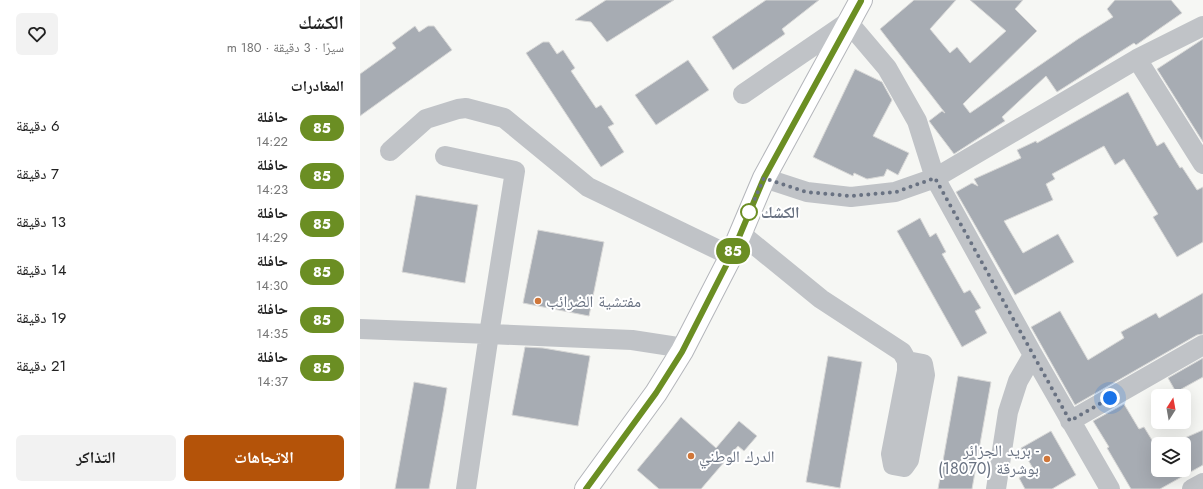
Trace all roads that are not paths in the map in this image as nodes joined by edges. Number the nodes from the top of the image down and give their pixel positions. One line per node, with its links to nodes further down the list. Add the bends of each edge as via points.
1 (862, 0): 2 (main road)
2 (848, 22): 5 (street); 9 (main road); 10 (street, via 887,68 917,121)
3 (1203, 26): 4 (street)
4 (1137, 59): 8 (street); 10 (street)
5 (743, 94)
6 (390, 151): 12 (street, via 426,119 458,109 466,108 504,118 588,187)
7 (445, 156): 14 (street, via 515,171)
8 (1203, 164)
9 (764, 178): 10 (street, via 806,192 851,196 896,192); 11 (main road)
10 (935, 178): 17 (street)
11 (740, 234): 12 (main road); 18 (street, via 821,299 902,352)
12 (731, 256): 16 (main road)
13 (360, 329): 14 (street)
14 (489, 334): 16 (street, via 632,340); 21 (street)
15 (1203, 344): 19 (street)
16 (684, 348): 22 (main road, via 656,393)
17 (1033, 355): 19 (street); 23 (street, via 1018,381 1008,412)
18 (907, 361)
19 (1070, 421): 24 (street)
20 (1203, 483): 25 (street)
21 (466, 489)
22 (586, 489)
23 (996, 489)
24 (1110, 489)
25 (1192, 489)

